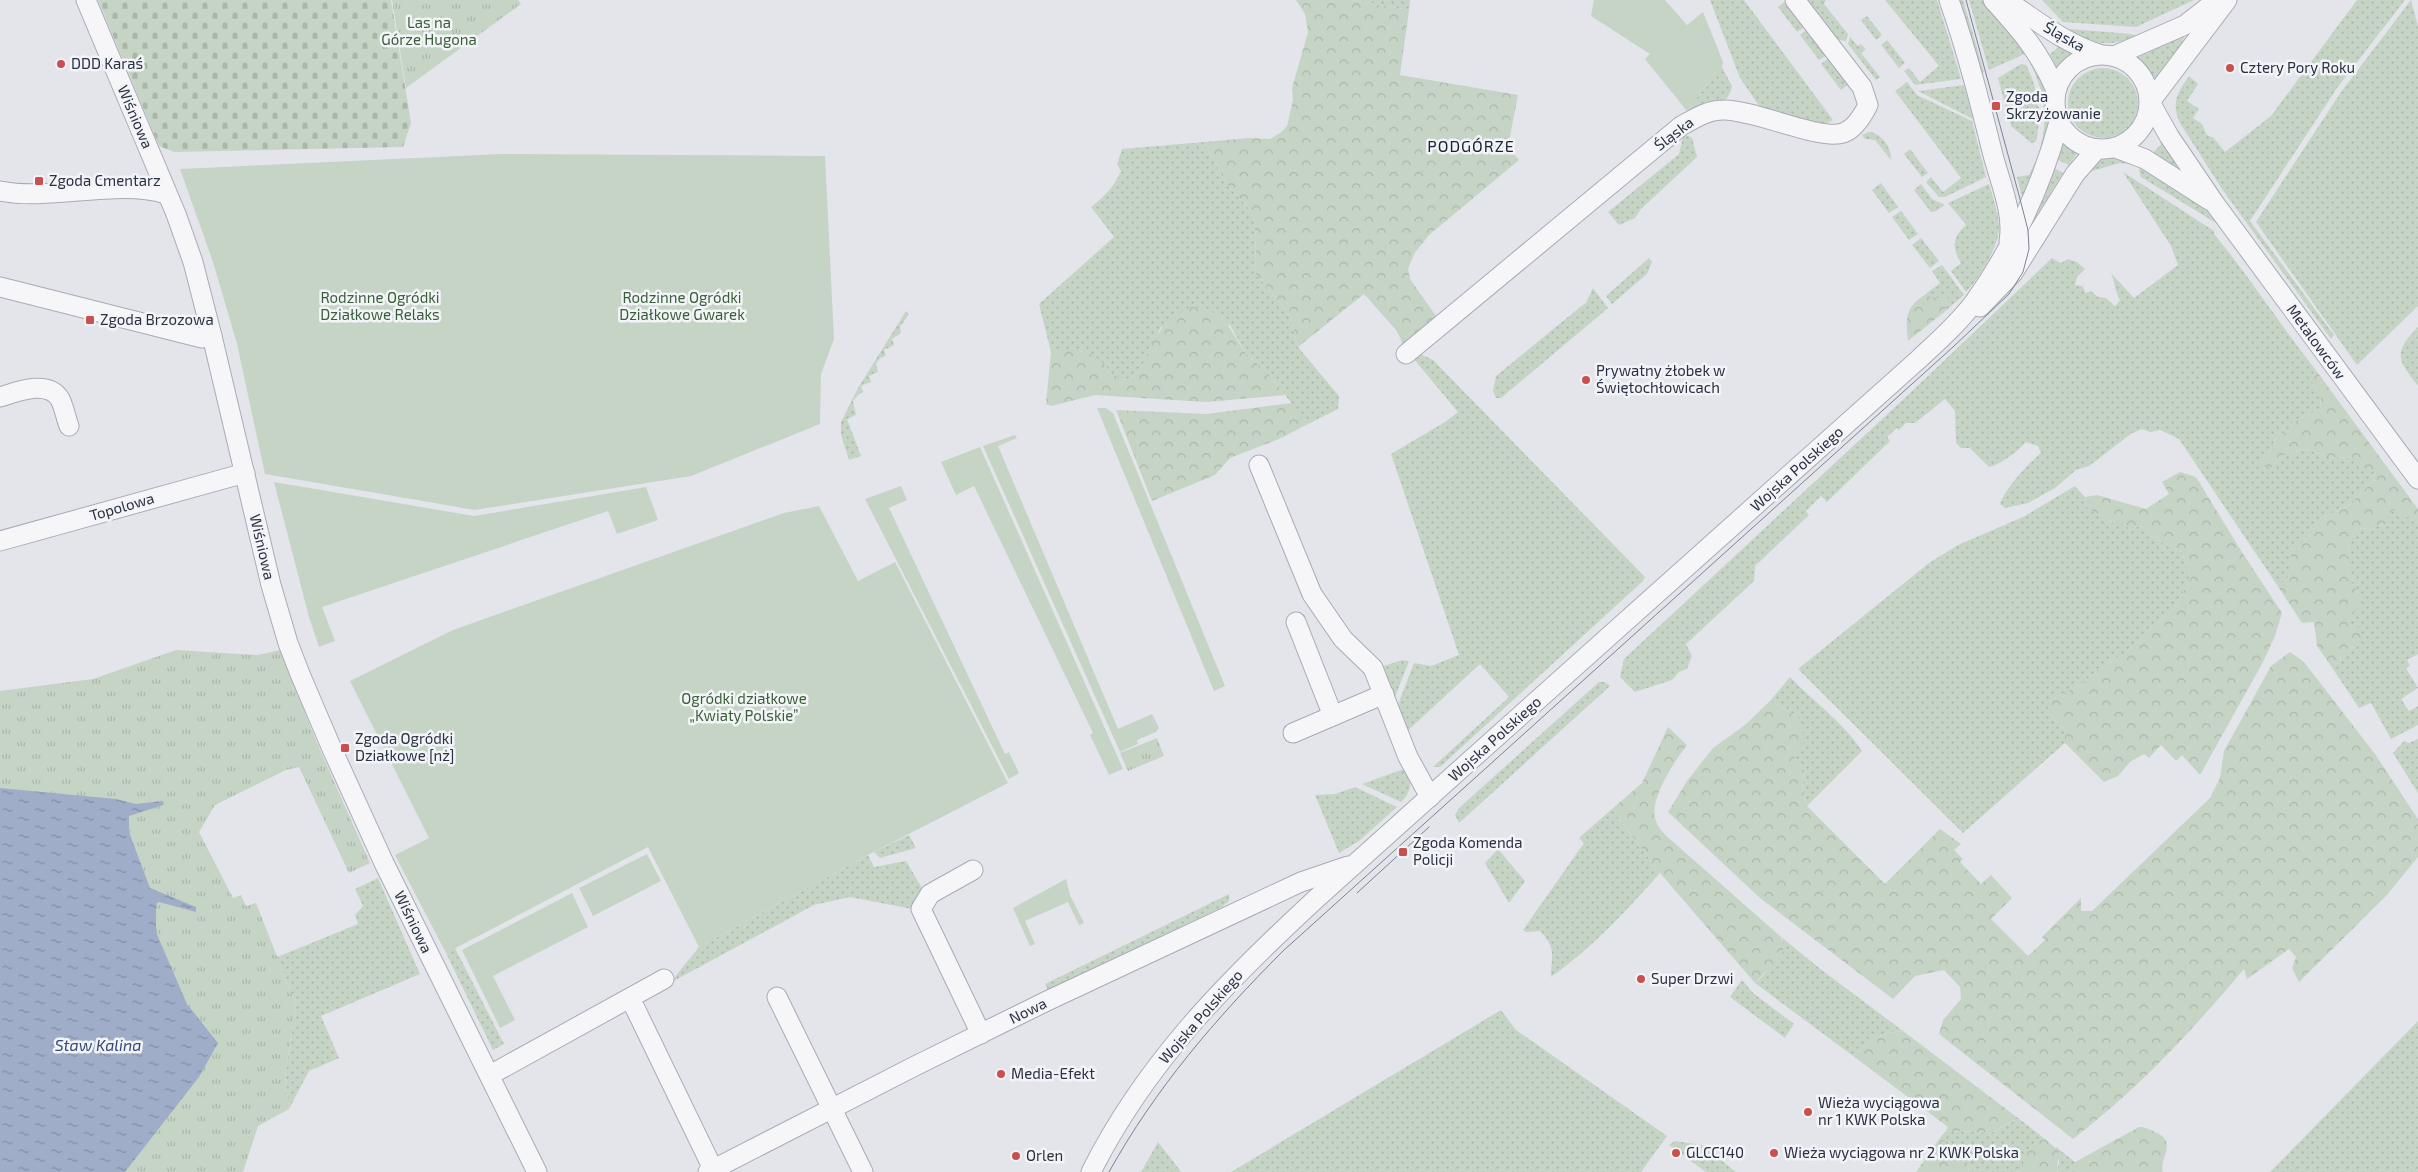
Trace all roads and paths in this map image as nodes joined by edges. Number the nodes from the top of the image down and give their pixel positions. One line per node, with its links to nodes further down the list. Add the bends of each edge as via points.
1 (86, 0): 15 (street, Wiśniowa)
2 (1795, 0): 21 (street, Śląska, via 1862,87 1868,105 1853,126 1844,133 1829,134 1724,110 1699,116 1681,126)
3 (1949, 0): 17 (street, via 1968,58 2010,221)
4 (1993, 0): 9 (street, Śląska, via 2030,40)
5 (2006, 0): 8 (street, Śląska, via 2079,48)
6 (2217, 0): 8 (street, via 2185,25)
7 (2227, 0): 10 (street)
8 (2106, 55): 9 (street, via 2076,62); 10 (street, via 2128,62 2140,73 2148,87)
9 (2056, 90): 11 (street)
10 (2150, 102): 12 (street, via 2141,130); 16 (street, Metalowców)
11 (2059, 122): 13 (street, via 2072,138); 17 (street, via 2049,161)
12 (2116, 148): 13 (street); 16 (street, via 2145,159)
13 (2096, 150): 20 (street, via 2075,174 2013,273 1977,311)
14 (0, 191): 15 (street, via 45,193 144,189)
15 (166, 194): 19 (street, Wiśniowa, via 192,262)
16 (2214, 204): 26 (street, Metalowców)
17 (2005, 252): 20 (street, via 1974,302)
18 (0, 287): 19 (street, via 202,338)
19 (212, 336): 25 (street, Wiśniowa)
20 (1939, 340): 32 (street, Wojska Polskiego)
21 (1406, 354)
22 (0, 397): 23 (street, via 32,388 53,393 60,398)
23 (68, 426)
24 (1259, 465): 29 (street, via 1312,594 1343,639 1373,668)
25 (245, 473): 27 (street, Topolowa); 39 (street, Wiśniowa, via 271,585 304,683 357,807)
26 (2418, 479)
27 (0, 541)
28 (1296, 622): 30 (street)
29 (1384, 694): 30 (street); 32 (street, via 1408,757)
30 (1333, 716): 31 (street)
31 (1293, 733)
32 (1430, 797): 33 (street, Wojska Polskiego)
33 (1354, 864): 38 (street, Nowa, via 1301,882); 44 (street, Wojska Polskiego, via 1234,977 1186,1028 1133,1101)
34 (973, 870): 38 (street, via 930,894 921,909)
35 (664, 979): 39 (street)
36 (777, 998): 40 (street)
37 (635, 1008): 41 (street)
38 (981, 1034): 40 (street, Nowa)
39 (490, 1075): 42 (street, Wiśniowa)
40 (831, 1109): 41 (street, Nowa); 43 (street)
41 (711, 1171)
42 (537, 1172)
43 (863, 1172)
44 (1091, 1172)

